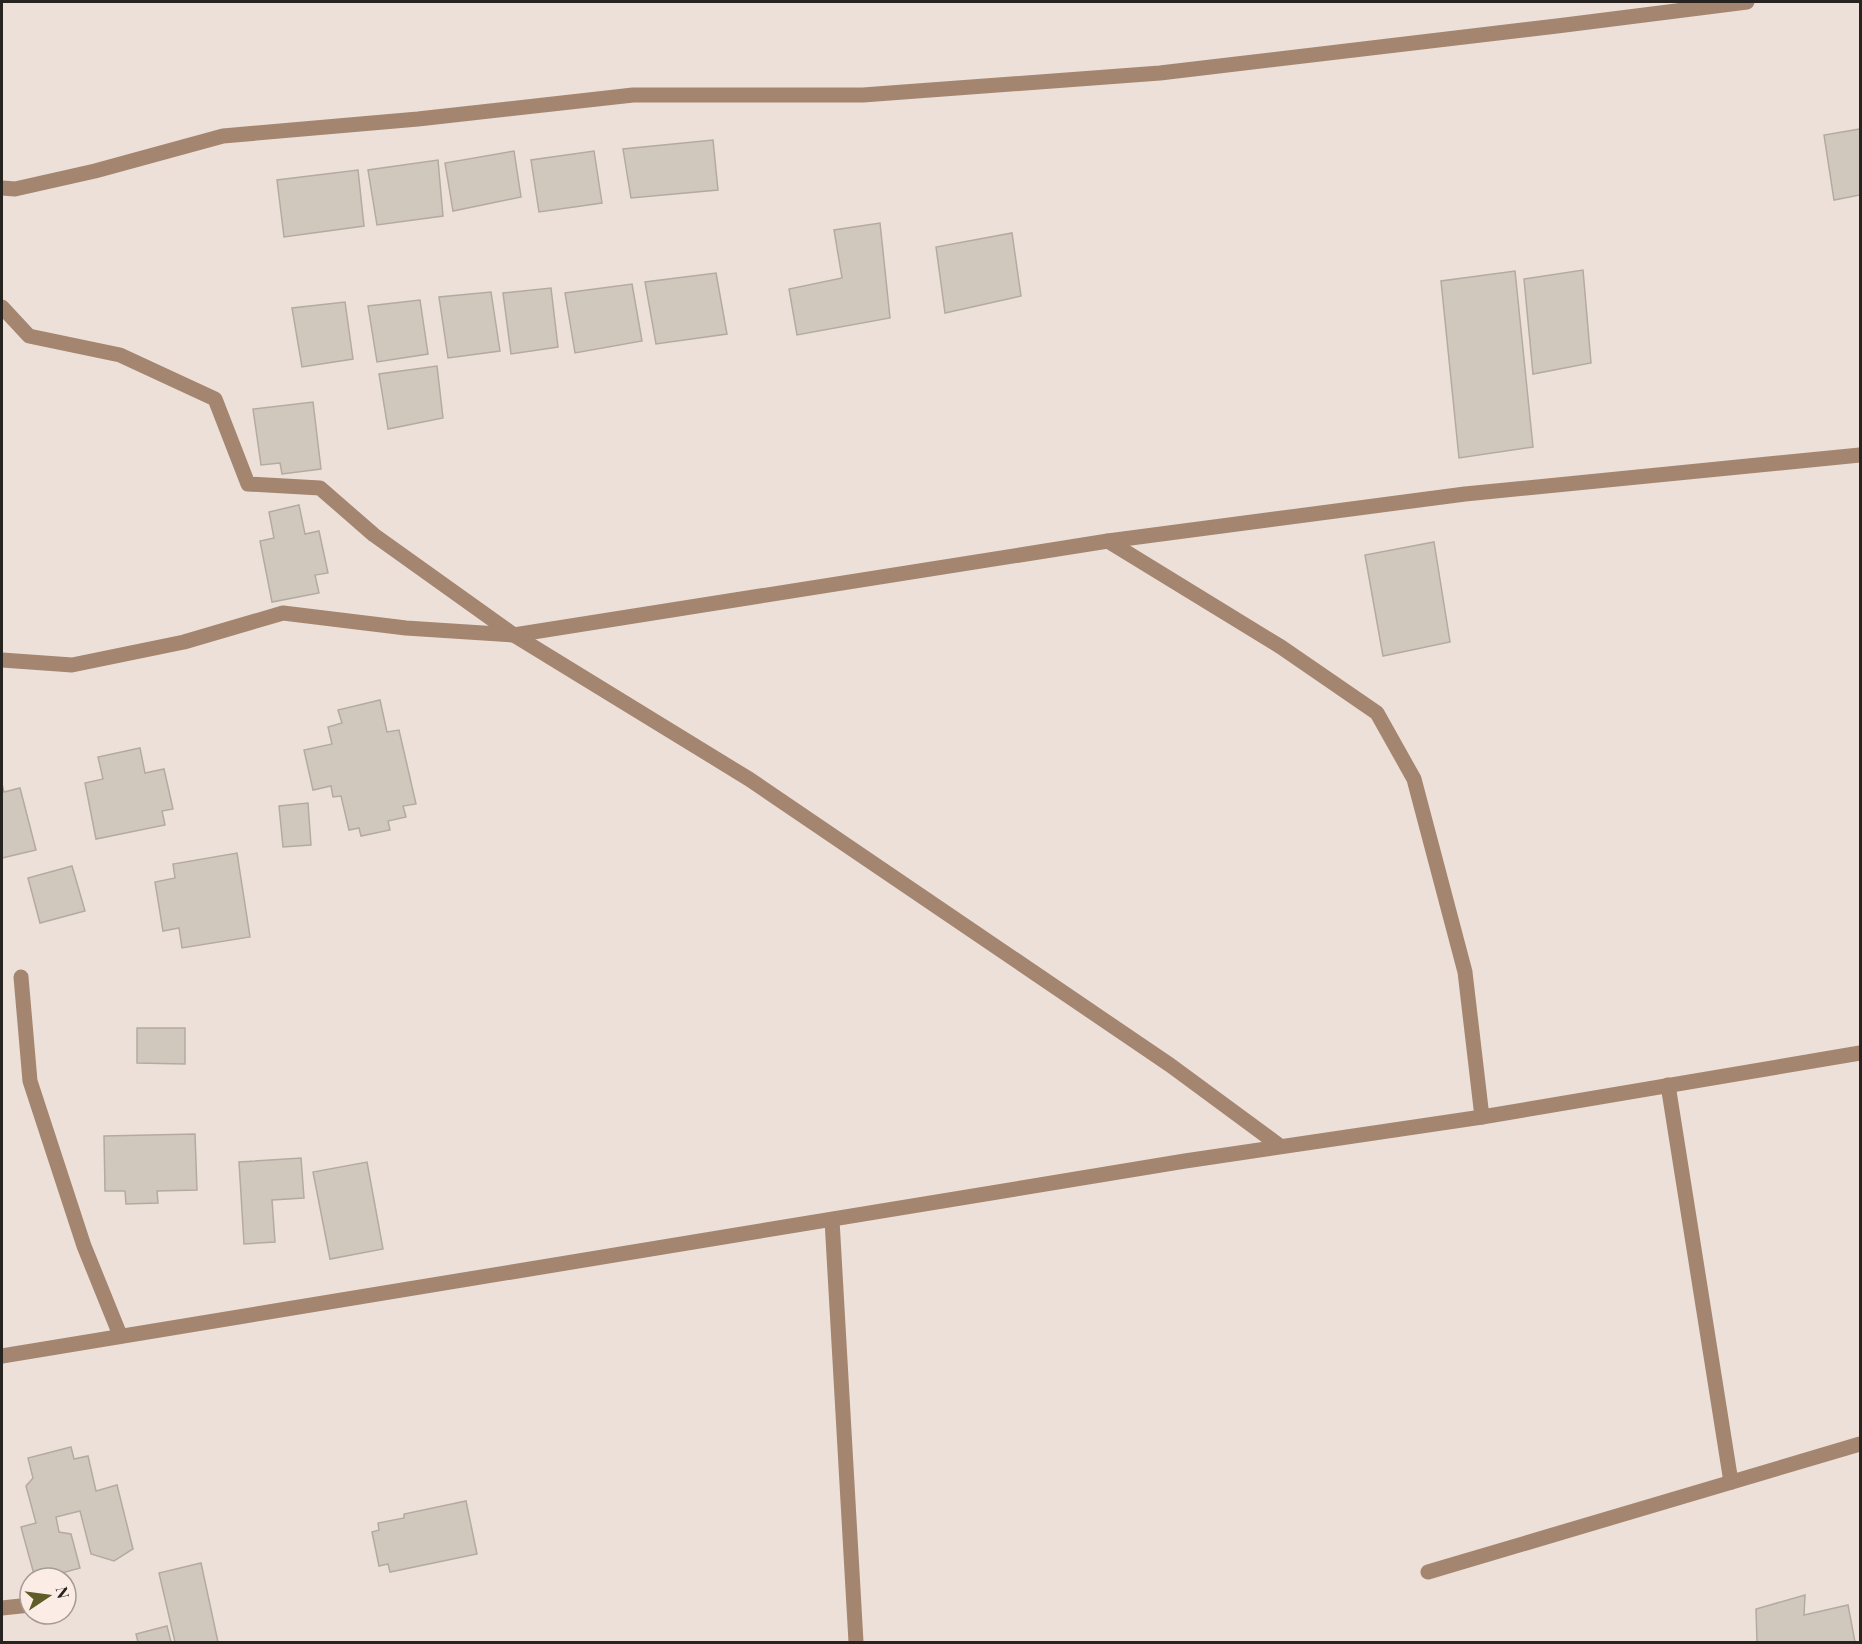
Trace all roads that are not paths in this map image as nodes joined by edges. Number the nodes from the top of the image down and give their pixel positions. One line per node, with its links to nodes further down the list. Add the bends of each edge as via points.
1 (1748, 2): 2 (street, via 1160,73 863,95 633,95 223,136 95,171 15,189)
2 (2, 188)
3 (2, 307): 6 (street, via 29,336 120,355 216,399 248,484 321,488 374,535)
4 (1860, 455): 5 (street, via 1465,494)
5 (1108, 541): 6 (street); 11 (street, via 1281,647 1377,713 1414,780 1465,972)
6 (514, 635): 7 (street, via 283,614 184,642 72,664); 12 (street, via 749,779 1150,1052)
7 (2, 660)
8 (21, 977): 14 (street, via 30,1081 84,1246)
9 (1860, 1053): 10 (street)
10 (1668, 1085): 11 (street); 17 (street)
11 (1482, 1117): 12 (street)
12 (1280, 1146): 13 (street)
13 (832, 1220): 14 (street); 21 (street)
14 (120, 1335): 15 (street)
15 (2, 1356)
16 (1860, 1444): 17 (street)
17 (1731, 1482): 18 (street)
18 (1428, 1572)
19 (18, 1606): 20 (street)
20 (2, 1608)
21 (856, 1642)

